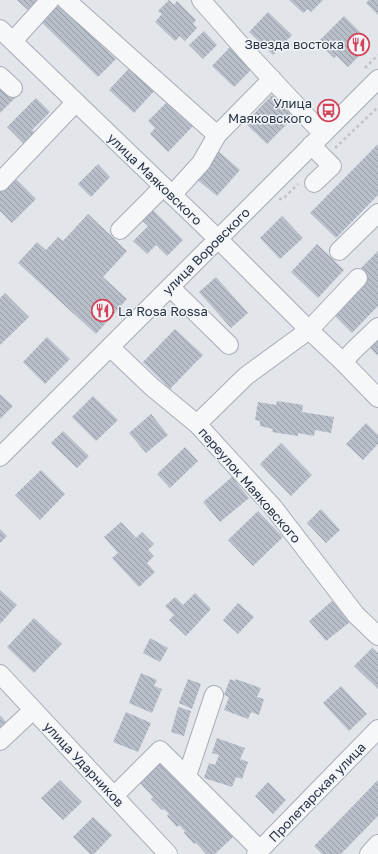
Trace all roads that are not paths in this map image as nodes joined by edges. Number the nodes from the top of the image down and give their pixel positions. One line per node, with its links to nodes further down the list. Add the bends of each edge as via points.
1 (50, 0): 5 (street)
2 (66, 0): 11 (street)
3 (201, 0): 7 (street)
4 (0, 29): 5 (street, улица Маяковского)
5 (13, 41): 10 (street, улица Маяковского)
6 (0, 76): 9 (street)
7 (272, 79): 11 (street); 12 (street)
8 (378, 79): 12 (street, улица Воровского)
9 (13, 88)
10 (76, 102): 13 (street); 15 (street, улица Маяковского)
11 (217, 136): 15 (street, via 201,164)
12 (317, 140): 14 (street, via 324,158 332,166); 18 (street, улица Воровского)
13 (0, 182)
14 (306, 183)
15 (167, 191): 17 (street); 18 (street, улица Маяковского)
16 (378, 212): 19 (street)
17 (120, 230)
18 (218, 239): 21 (street, улица Воровского); 23 (street, улица Маяковского)
19 (340, 251)
20 (358, 278): 23 (street)
21 (170, 287): 24 (street); 25 (street, улица Воровского)
22 (378, 327): 26 (street)
23 (309, 330): 26 (street, улица Маяковского); 28 (street, via 246,376)
24 (229, 345)
25 (110, 346): 28 (street, переулок Маяковского, via 152,388); 29 (street, улица Воровского)
26 (343, 362): 27 (street, улица Маяковского)
27 (378, 398)
28 (197, 424): 30 (street, переулок Маяковского, via 273,507 356,615)
29 (0, 457)
30 (378, 636)
31 (0, 674): 33 (street, улица Ударников)
32 (214, 695): 36 (street)
33 (33, 710): 35 (street); 37 (street, улица Ударников)
34 (378, 729): 39 (street, Пролетарская улица)
35 (0, 741)
36 (187, 776): 37 (street, via 160,750); 39 (street)
37 (114, 796): 40 (street, улица Ударников)
38 (378, 844): 41 (street)
39 (258, 852)
40 (168, 854)
41 (369, 854)

